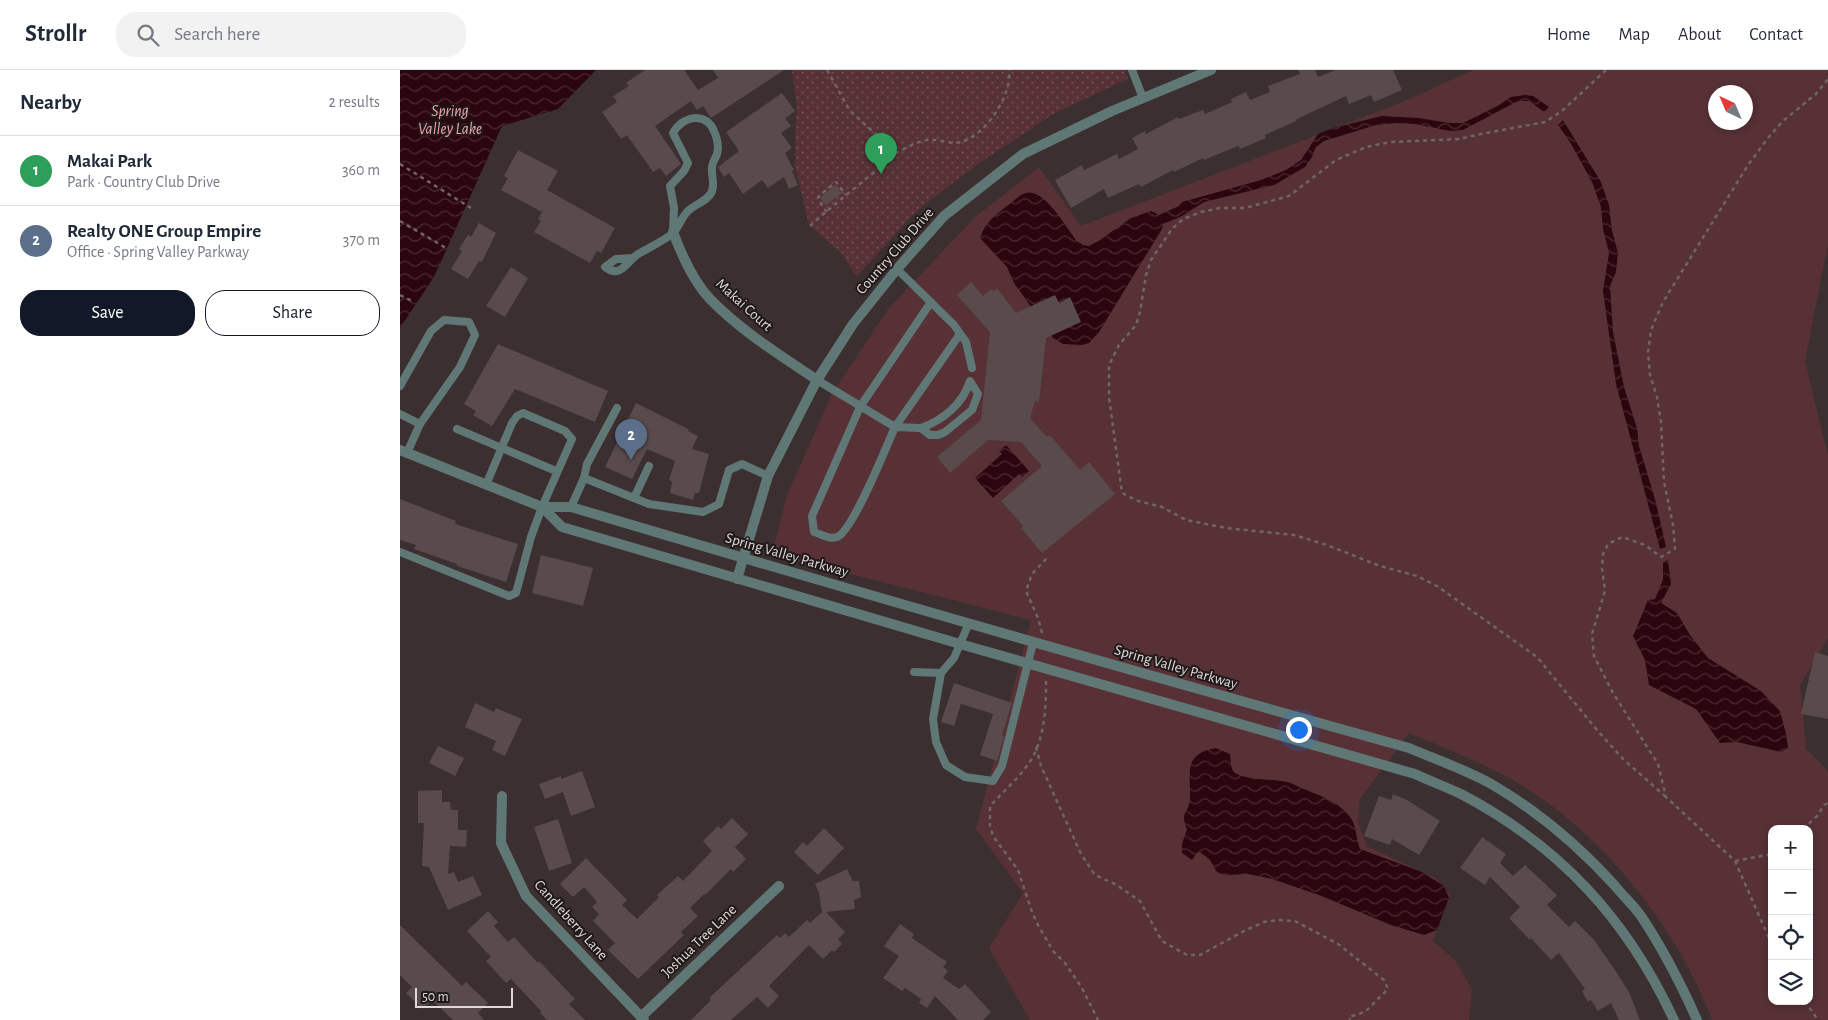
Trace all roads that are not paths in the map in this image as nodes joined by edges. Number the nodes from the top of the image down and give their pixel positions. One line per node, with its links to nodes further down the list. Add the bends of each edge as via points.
1 (1132, 70): 3 (lane)
2 (1211, 70): 3 (street, Country Club Drive)
3 (1143, 98): 6 (street, Country Club Drive, via 1023,154 944,216)
4 (673, 232): 4 (lane, via 674,208 670,186 688,162 673,133 684,120 697,117 712,127 718,146 712,169 712,191 685,214); 5 (lane); 10 (street, Makai Court, via 684,260 709,298 746,330)
5 (633, 258)
6 (897, 269): 7 (lane); 10 (street, Country Club Drive, via 853,324)
7 (930, 302): 8 (lane); 12 (lane)
8 (960, 334): 9 (lane, via 966,342); 16 (lane)
9 (972, 368)
10 (817, 380): 12 (lane); 23 (street, Country Club Drive)
11 (400, 386): 15 (lane, via 431,331 444,320 469,322 476,335 460,367)
12 (860, 407): 16 (lane); 16 (lane, via 812,516 814,532 832,538 844,532)
13 (617, 408): 24 (lane, via 587,464)
14 (400, 414): 15 (lane)
15 (420, 424): 20 (lane)
16 (895, 427): 17 (lane)
17 (920, 428): 17 (lane, via 938,435 972,410 978,394 970,381 957,404 931,425)
18 (457, 430): 19 (lane)
19 (501, 449): 22 (lane); 22 (lane, via 512,423 523,413 565,431 572,439); 25 (lane)
20 (403, 451): 25 (street, Spring Valley Parkway)
21 (649, 466): 26 (lane)
22 (556, 471): 27 (lane)
23 (768, 476): 26 (lane, via 742,464 729,470 719,504 703,512 649,504); 30 (street, Country Club Drive)
24 (584, 478): 26 (lane); 28 (lane)
25 (486, 485): 27 (street, Spring Valley Parkway)
26 (634, 498)
27 (542, 507): 28 (street, Spring Valley Parkway); 29 (lane, via 516,593 509,596); 31 (street, Spring Valley Parkway, via 562,527)
28 (571, 507): 30 (street, Spring Valley Parkway)
29 (400, 552)
30 (743, 558): 31 (street, Country Club Drive); 32 (street, Spring Valley Parkway)
31 (737, 579): 34 (street, Spring Valley Parkway)
32 (969, 623): 33 (street, Spring Valley Parkway); 34 (lane)
33 (1033, 643): 35 (lane); 42 (street, Spring Valley Parkway, via 1409,748 1492,785 1534,811 1568,839 1640,914 1678,978)
34 (960, 644): 35 (street, Spring Valley Parkway); 37 (lane, via 954,658)
35 (1028, 662): 37 (lane, via 1002,766 993,780 965,776 946,765 936,742 933,719); 41 (street, Spring Valley Parkway, via 1415,774 1497,814 1564,864 1616,921 1654,979)
36 (914, 672): 37 (lane)
37 (941, 673)
38 (502, 796): 40 (street, Candleberry Lane, via 500,843 526,896)
39 (778, 886): 40 (street, Joshua Tree Lane)
40 (642, 1018)
41 (1674, 1020)
42 (1697, 1020)

